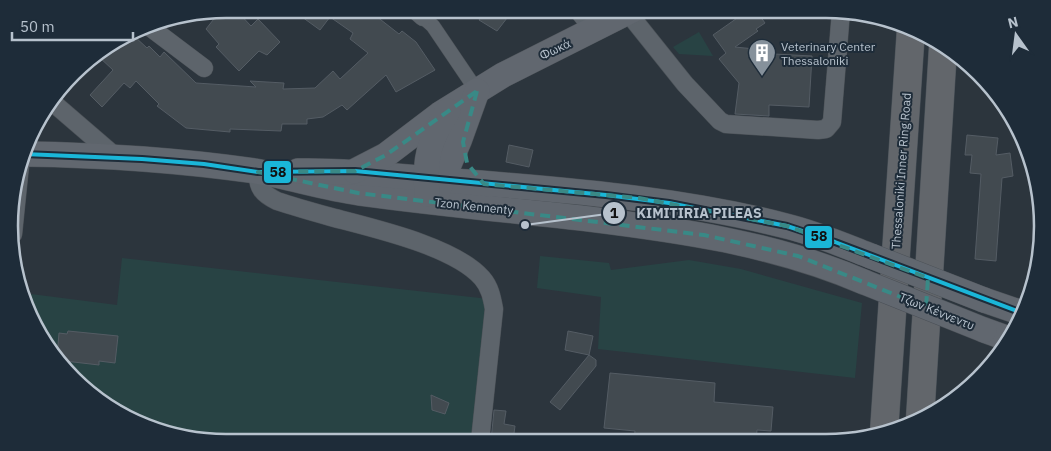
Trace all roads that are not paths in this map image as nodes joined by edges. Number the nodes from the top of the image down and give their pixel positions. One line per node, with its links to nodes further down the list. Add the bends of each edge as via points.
1 (424, 18): 13 (street)
2 (584, 18): 7 (street)
3 (615, 18): 7 (main road, Φωκά)
4 (635, 18): 5 (street, via 685,84 720,121 818,130 826,129 832,122)
5 (840, 18)
6 (154, 30): 12 (street)
7 (594, 30): 13 (main road, Φωκά, via 517,67)
8 (895, 30): 16 (highway, via 896,75)
9 (911, 36): 16 (highway, Thessaloniki Inner Ring Road)
10 (943, 54): 19 (highway)
11 (953, 61): 19 (highway)
12 (204, 68)
13 (477, 91): 15 (main road, Φωκά)
14 (56, 105): 18 (street)
15 (457, 117): 20 (main road, via 432,119 393,150); 22 (main road, via 467,163); 23 (main road, Φωκά, via 441,123 430,146 426,166)
16 (904, 131): 28 (highway, Thessaloniki Inner Ring Road)
17 (30, 154): 18 (main road, Tzon Kennenty)
18 (116, 157): 21 (main road, Tzon Kennenty)
19 (936, 168): 27 (highway)
20 (355, 171): 21 (main road, Tzon Kennenty); 23 (main road, Tzon Kennenty)
21 (258, 172): 23 (main road, Tzon Kennenty, via 358,193); 29 (street, via 257,180 265,196 432,248 462,262 483,279 494,309)
22 (484, 184): 23 (main road, Tzon Kennenty); 25 (main road, Tzon Kennenty, bridge, via 639,198 787,226)
23 (432, 190): 24 (main road, Tzon Kennenty, via 753,245 798,256)
24 (864, 282): 26 (main road, Τζων Κέννεντυ, bridge)
25 (1015, 311)
26 (1001, 336)
27 (921, 410)
28 (885, 424)
29 (481, 434)

